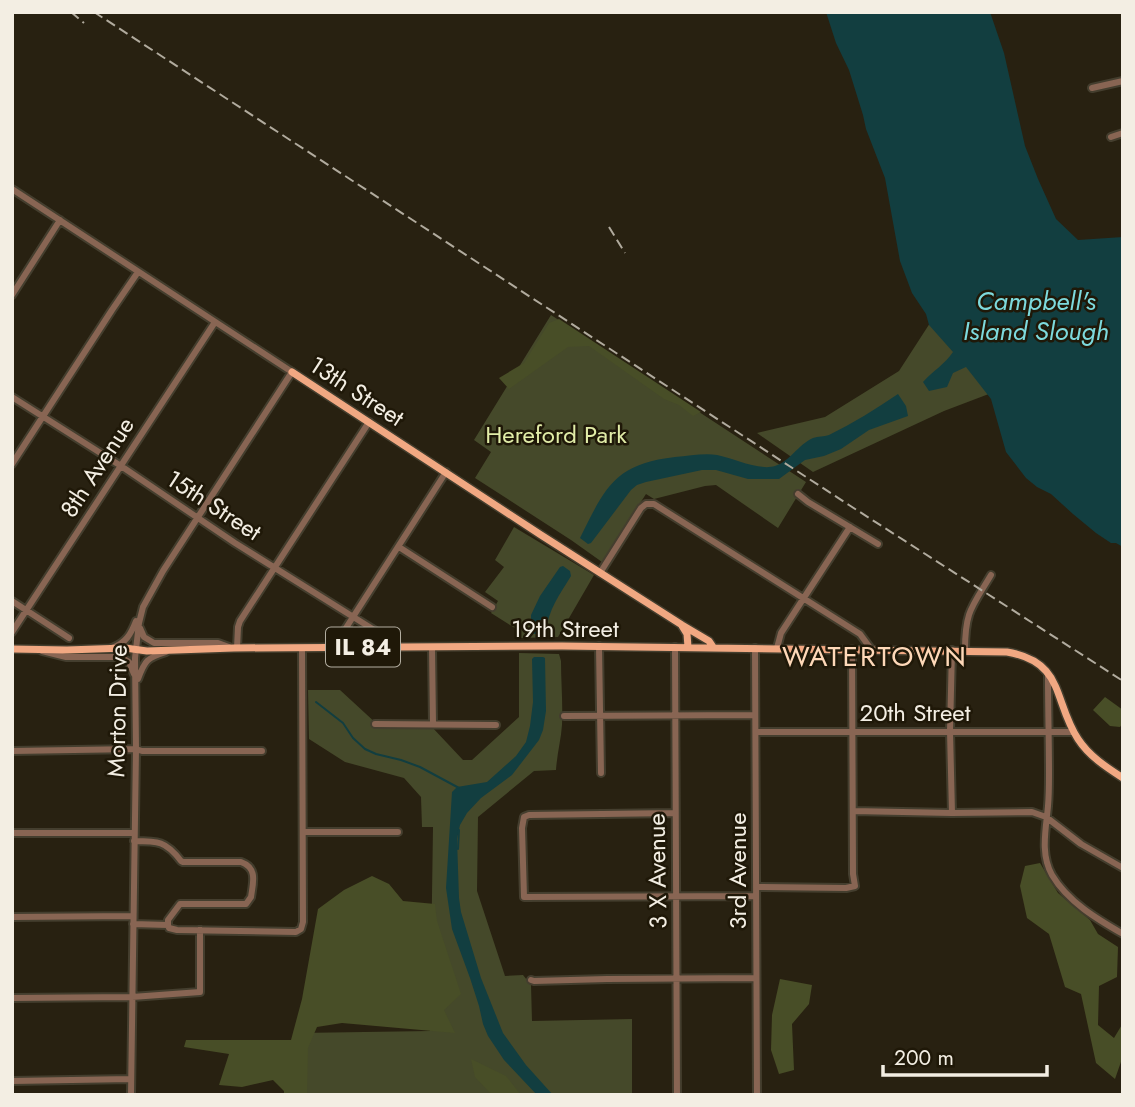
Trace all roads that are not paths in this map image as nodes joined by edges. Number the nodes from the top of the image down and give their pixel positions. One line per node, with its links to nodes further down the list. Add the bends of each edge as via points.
1 (1123, 81): 2 (street)
2 (1092, 88)
3 (1123, 133): 4 (street)
4 (1111, 137)
5 (12, 189): 6 (street, 13th Street)
6 (60, 220): 7 (street, 13th Street); 8 (street)
7 (138, 272): 9 (street, 13th Street); 12 (street)
8 (12, 295)
9 (215, 322): 10 (street, 13th Street); 15 (street, 8th Avenue)
10 (292, 372): 13 (main road, 13th Street); 18 (street, Morton Drive)
11 (12, 397): 12 (street, 15th Street)
12 (43, 417): 14 (street); 15 (street, 15th Street)
13 (369, 422): 16 (main road, 13th Street); 22 (street)
14 (12, 464)
15 (121, 466): 18 (street, 15th Street); 29 (street, 8th Avenue)
16 (446, 472): 21 (street); 23 (main road, 13th Street)
17 (798, 494): 19 (street)
18 (197, 517): 22 (street, 15th Street); 27 (street, Morton Drive)
19 (850, 527): 20 (street); 25 (street)
20 (878, 544)
21 (399, 547): 28 (street); 30 (street)
22 (275, 568): 30 (street, 15th Street); 41 (street, via 240,621)
23 (600, 573): 25 (street, via 641,508 651,503); 32 (main road, 13th Street)
24 (991, 575): 53 (street, via 968,613)
25 (804, 599): 45 (street, via 780,635); 50 (street, via 860,634)
26 (12, 601): 29 (street)
27 (143, 607): 31 (street, Morton Drive); 48 (street, via 129,637)
28 (492, 607)
29 (27, 610): 33 (street, 8th Avenue); 34 (street)
30 (352, 617): 36 (street, 15th Street, via 387,639); 43 (street)
31 (139, 624): 41 (street, via 142,635 152,643 218,643); 51 (street, Morton Drive)
32 (682, 625): 39 (main road); 40 (main road, 13th Street)
33 (12, 632)
34 (69, 638)
35 (599, 646): 37 (main road, 19th Street / IL 84); 38 (main road, 19th Street / IL 84); 59 (street)
36 (391, 647): 37 (main road, 19th Street / IL 84); 43 (main road, 19th Street / IL 84)
37 (432, 647): 62 (street)
38 (675, 647): 39 (main road, 19th Street / IL 84); 60 (street, 3 X Avenue)
39 (688, 647): 40 (main road, 19th Street / IL 84)
40 (713, 647): 44 (main road, 19th Street / IL 84)
41 (236, 648): 42 (main road, 19th Street / IL 84); 54 (main road, 19th Street / IL 84)
42 (302, 648): 43 (main road, 19th Street / IL 84); 78 (street)
43 (342, 648)
44 (755, 648): 45 (main road, 19th Street / IL 84); 57 (street, 3rd Avenue)
45 (777, 648): 49 (main road, 19th Street / IL 84)
46 (12, 649): 47 (main road, 19th Street / IL 84)
47 (33, 649): 48 (main road, 19th Street / IL 84); 56 (street, via 66,657 121,657 129,662)
48 (108, 649): 51 (main road, 19th Street / IL 84)
49 (852, 649): 50 (main road, 19th Street / IL 84); 64 (street)
50 (871, 649): 52 (main road, 19th Street / IL 84)
51 (137, 650): 54 (main road, 19th Street / IL 84); 56 (street, Morton Drive)
52 (952, 650): 53 (main road, 19th Street / IL 84); 65 (street)
53 (965, 650): 55 (main road, 19th Street / IL 84, via 1020,654)
54 (168, 651): 56 (street, via 145,662)
55 (1048, 674): 66 (street); 68 (main road, 19th Street / IL 84)
56 (136, 682): 69 (street, Morton Drive)
57 (755, 715): 60 (street); 67 (street, 3rd Avenue)
58 (564, 716): 59 (street)
59 (600, 716): 60 (street); 72 (street)
60 (676, 716): 75 (street, 3 X Avenue)
61 (375, 723): 62 (street)
62 (433, 724): 63 (street)
63 (496, 725)
64 (853, 731): 65 (street, 20th Street); 67 (street, 20th Street); 74 (street)
65 (950, 731): 66 (street, 20th Street); 76 (street)
66 (1049, 731): 68 (street, 20th Street); 77 (street)
67 (756, 732): 83 (street, 3rd Avenue)
68 (1073, 732): 73 (main road, IL 84, via 1093,757)
69 (136, 749): 70 (street); 71 (street); 81 (street, Morton Drive)
70 (12, 751)
71 (262, 751)
72 (601, 774)
73 (1123, 778)
74 (853, 811): 76 (street); 83 (street, via 855,886)
75 (675, 813): 84 (street, 3 X Avenue); 84 (street, via 529,815 522,828 524,897)
76 (952, 813): 77 (street, via 1032,812)
77 (1046, 817): 82 (street); 91 (street, via 1045,854 1051,874 1081,907)
78 (303, 832): 79 (street); 90 (street, via 301,929)
79 (398, 832)
80 (12, 833): 81 (street)
81 (134, 837): 86 (street, Morton Drive); 89 (street, via 168,845 183,862 251,867 253,886 246,904 180,904)
82 (1123, 868)
83 (756, 887): 85 (street, 3rd Avenue)
84 (676, 896): 85 (street); 92 (street, 3 X Avenue)
85 (756, 896): 93 (street, 3rd Avenue)
86 (134, 916): 87 (street); 88 (street, Morton Drive)
87 (12, 917)
88 (133, 924): 89 (street); 96 (street, Morton Drive)
89 (168, 925): 90 (street)
90 (200, 930): 96 (street, via 200,992)
91 (1123, 933)
92 (676, 978): 93 (street); 94 (street); 100 (street, 3 X Avenue)
93 (756, 978): 101 (street, 3rd Avenue)
94 (531, 980)
95 (12, 998): 96 (street)
96 (132, 998): 97 (street, Morton Drive)
97 (131, 1079): 98 (street); 99 (street, Morton Drive)
98 (12, 1080)
99 (131, 1095)
100 (677, 1095)
101 (757, 1095)

